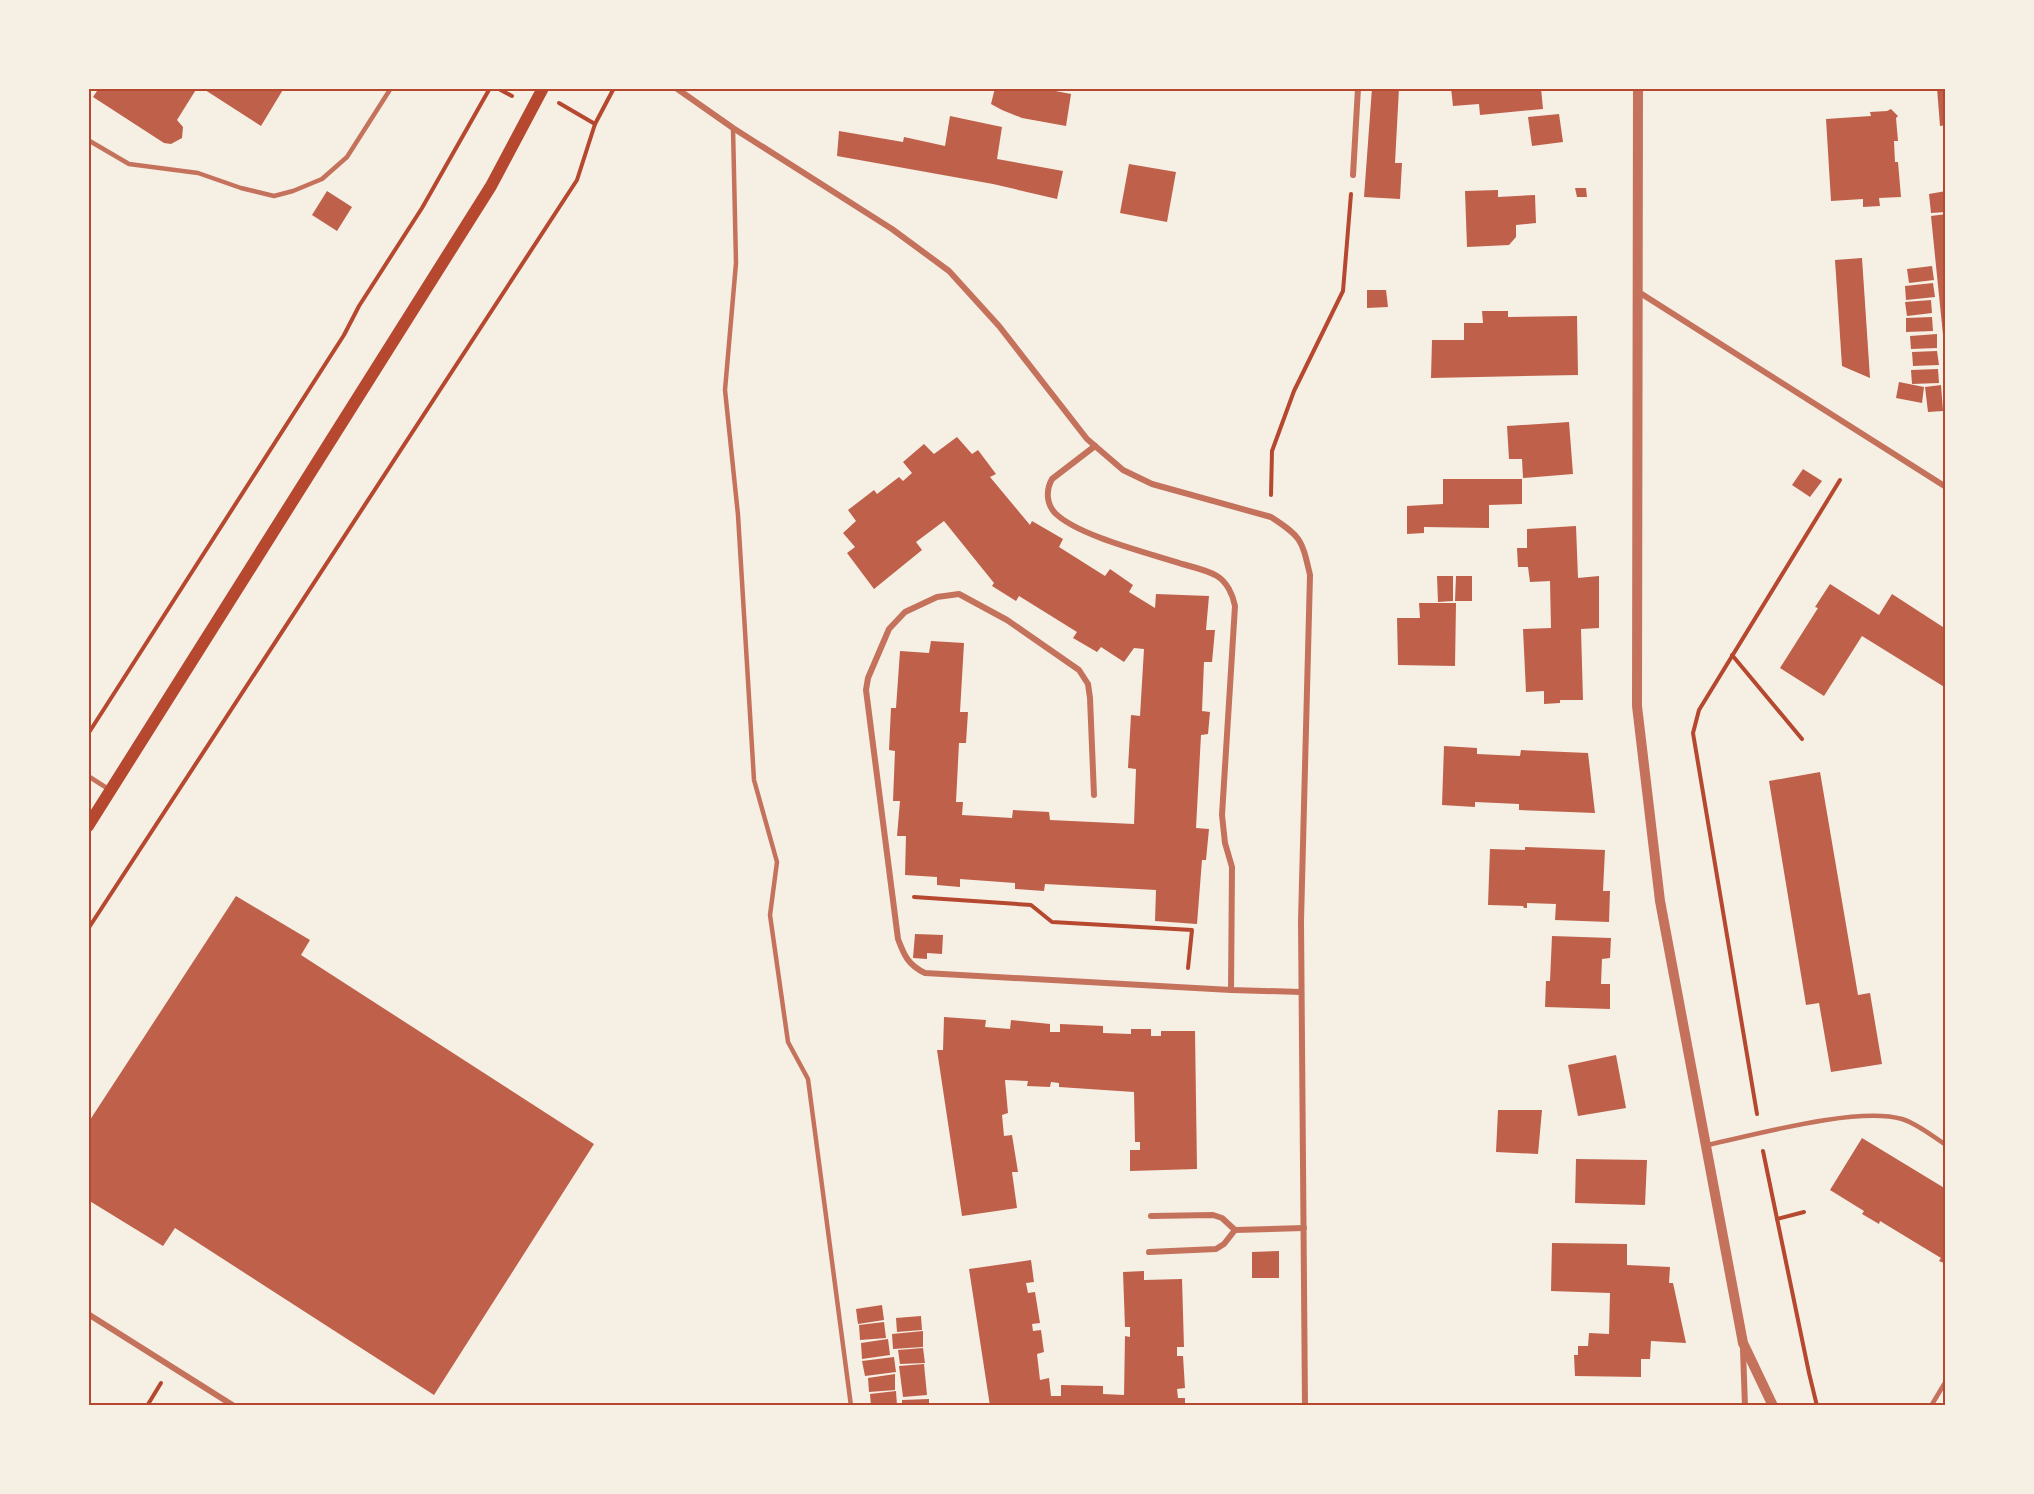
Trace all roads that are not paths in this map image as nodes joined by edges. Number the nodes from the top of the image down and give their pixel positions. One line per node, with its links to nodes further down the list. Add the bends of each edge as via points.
1 (391, 88): 9 (lane, via 347,156 322,178 274,196 198,173 129,164)
2 (543, 88): 15 (main road, via 491,186)
3 (676, 88): 8 (street)
4 (1358, 88): 10 (street)
5 (1638, 88): 7 (street)
6 (1645, 88): 7 (street)
7 (1638, 108): 11 (street)
8 (734, 128): 12 (street, via 891,229 948,271 999,326); 30 (lane, via 736,263 725,390 738,515 754,780 777,862 770,915 780,993 788,1042 807,1079)
9 (88, 140)
10 (1353, 176)
11 (1636, 291): 13 (street); 20 (street, via 1637,706 1660,900)
12 (1095, 446): 18 (street, via 1052,479 1047,497 1054,512 1101,538 1218,576 1233,595 1222,815 1233,867); 19 (street, via 1123,470 1152,484 1271,517 1303,543 1310,575)
13 (1946, 487)
14 (88, 776): 15 (lane)
15 (112, 791): 17 (main road)
16 (1094, 795): 18 (street, via 1090,698 1080,670 1007,620 959,594 937,597 905,612 889,629 866,690 898,939 909,964 925,973)
17 (88, 826)
18 (1231, 990): 19 (street)
19 (1301, 992): 23 (street)
20 (1707, 1145): 21 (lane, via 1847,1118 1889,1116 1914,1124); 27 (street)
21 (1946, 1145)
22 (1151, 1216): 24 (street, via 1213,1215)
23 (1304, 1228): 24 (street); 31 (street)
24 (1235, 1230): 25 (street, via 1216,1249)
25 (1149, 1252)
26 (88, 1314): 29 (street)
27 (1743, 1343): 32 (street); 33 (street)
28 (1946, 1381): 34 (lane)
29 (234, 1406)
30 (851, 1406)
31 (1305, 1406)
32 (1745, 1406)
33 (1773, 1406)
34 (1931, 1406)

